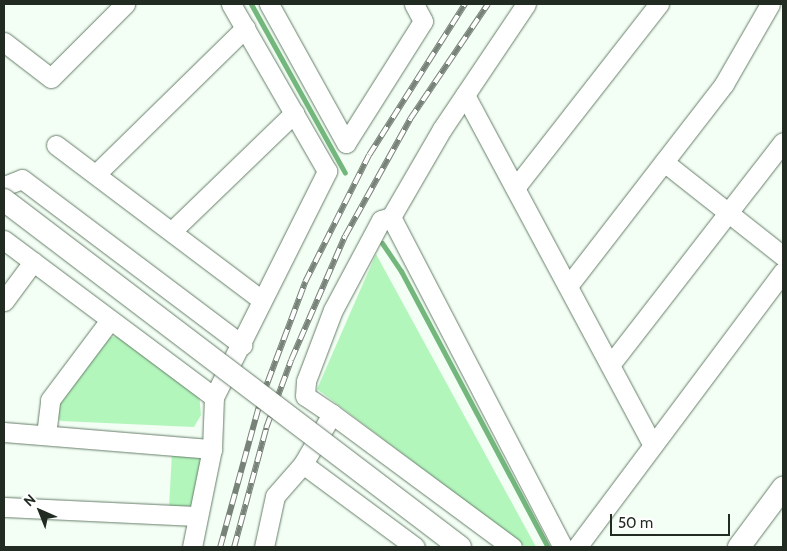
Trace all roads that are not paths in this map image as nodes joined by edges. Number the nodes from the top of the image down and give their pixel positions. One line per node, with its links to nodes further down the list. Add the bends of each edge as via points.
1 (124, 4): 9 (street, via 51,78)
2 (231, 4): 8 (street)
3 (269, 4): 4 (street, via 346,143 423,21)
4 (414, 4)
5 (526, 4): 10 (street)
6 (659, 4): 17 (street)
7 (770, 4): 14 (street, via 724,84)
8 (245, 28): 11 (street); 15 (street)
9 (4, 42)
10 (465, 95): 17 (street); 20 (street)
11 (294, 113): 21 (street); 27 (street, via 327,171)
12 (783, 142): 19 (street)
13 (56, 145): 15 (street)
14 (664, 162): 19 (street); 26 (street)
15 (96, 174): 21 (street)
16 (4, 186): 30 (street, via 22,179)
17 (515, 188): 26 (street)
18 (4, 200): 45 (street, bridge)
19 (728, 213): 23 (street); 31 (street)
20 (391, 217): 33 (street, via 381,220 338,302 306,381 305,396); 47 (street)
21 (172, 231): 27 (street)
22 (4, 240): 24 (street)
23 (783, 256)
24 (33, 262): 28 (street); 29 (street)
25 (783, 272): 36 (street)
26 (568, 286): 31 (street)
27 (262, 300): 30 (street)
28 (4, 302)
29 (110, 320): 32 (street); 35 (street, via 50,400)
30 (242, 345): 32 (street)
31 (610, 365): 36 (street)
32 (214, 398): 37 (street)
33 (332, 414): 38 (street); 46 (street)
34 (4, 432): 35 (street)
35 (46, 436): 37 (street)
36 (653, 445): 48 (street)
37 (212, 449): 41 (street)
38 (303, 464): 43 (street, via 275,496); 44 (street)
39 (783, 488): 49 (street)
40 (4, 507): 41 (street)
41 (197, 516): 42 (street)
42 (192, 547)
43 (264, 547)
44 (415, 547)
45 (460, 547)
46 (512, 547)
47 (563, 547)
48 (577, 547)
49 (738, 547)

